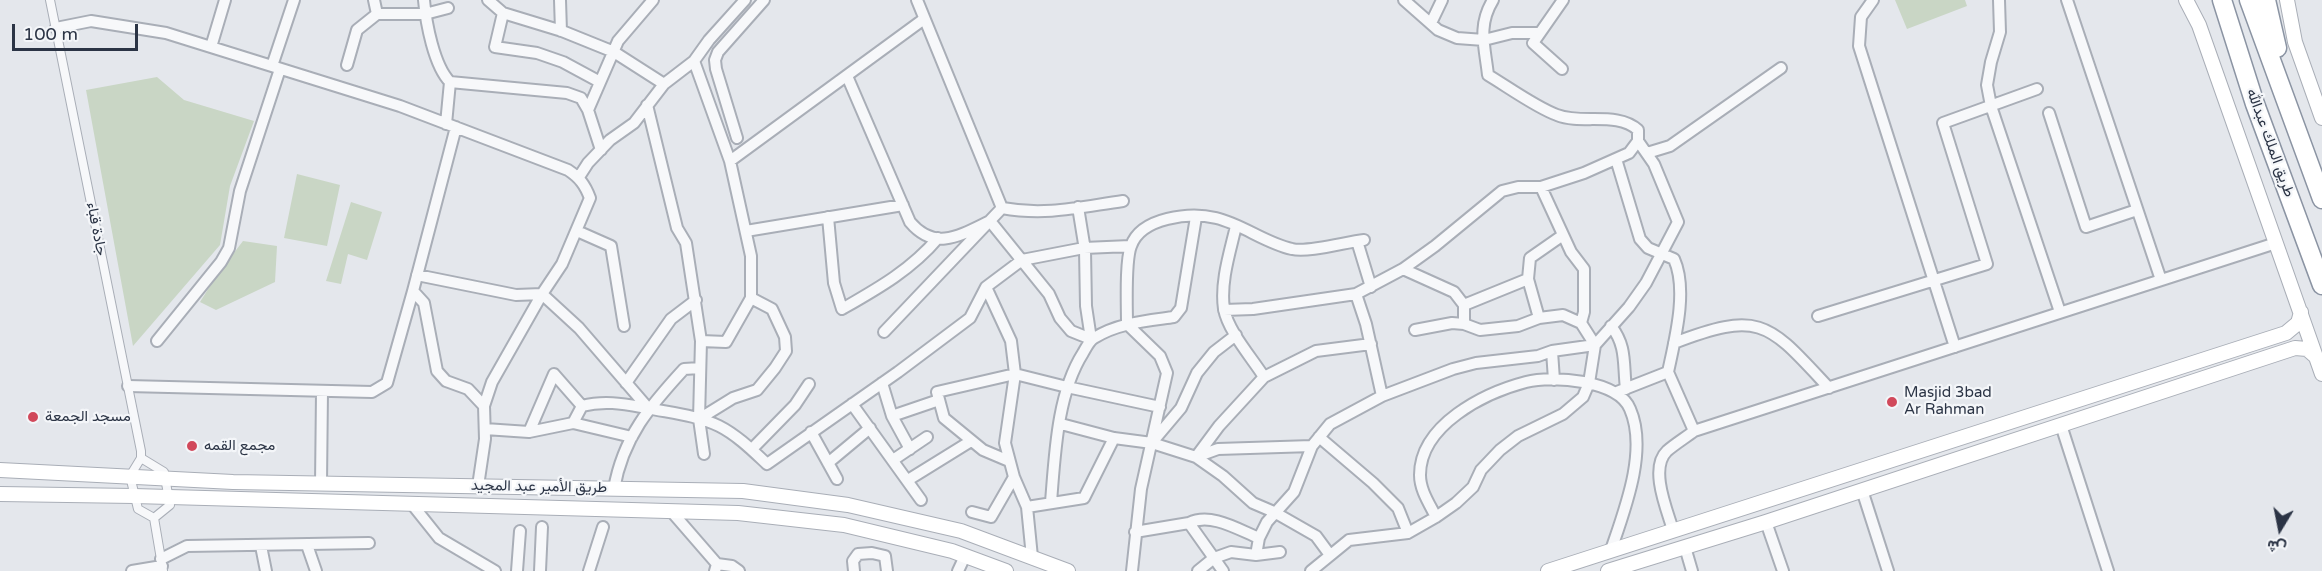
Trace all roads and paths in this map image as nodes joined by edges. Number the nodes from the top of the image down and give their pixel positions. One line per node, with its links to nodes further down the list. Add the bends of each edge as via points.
1 (50, 0): 31 (street, جادة قباء)
2 (225, 0): 35 (street)
3 (294, 0): 39 (street)
4 (374, 0): 27 (street)
5 (424, 0): 28 (street)
6 (488, 0): 26 (street)
7 (560, 0): 32 (street)
8 (653, 0): 36 (street, via 618,41)
9 (745, 0): 37 (street)
10 (764, 0): 54 (street, via 715,60)
11 (916, 0): 29 (street)
12 (1404, 0): 30 (street)
13 (1442, 0): 30 (street)
14 (1493, 0): 34 (street, via 1484,15)
15 (1563, 0): 33 (street)
16 (1873, 0): 85 (street, via 1861,17 1859,46)
17 (1999, 0): 49 (street, via 2000,32 1988,85)
18 (2067, 0): 68 (street)
19 (2186, 0): 77 (main road, via 2199,25)
20 (2211, 0): 47 (highway)
21 (2222, 0): 47 (highway, طريق الملك عبدالله)
22 (2249, 0): 56 (highway, طريق الملك عبدالله)
23 (2266, 0): 56 (highway)
24 (2287, 0): 52 (main road, via 2295,42)
25 (448, 8): 28 (street)
26 (503, 12): 32 (street); 44 (street, via 495,47 537,53)
27 (377, 14): 28 (street); 38 (street, via 357,30)
28 (425, 14): 43 (street, via 441,73)
29 (924, 19): 42 (street); 67 (street)
30 (1431, 23): 34 (street, via 1457,38)
31 (56, 28): 35 (street, via 99,22 166,33); 129 (street, جادة قباء)
32 (561, 31): 36 (street)
33 (1540, 33): 34 (street, via 1512,33); 41 (street, via 1533,43)
34 (1484, 40): 55 (street, via 1488,75 1557,115 1632,124 1638,130)
35 (211, 47): 39 (street)
36 (614, 52): 44 (street); 45 (street)
37 (694, 61): 45 (street); 60 (street)
38 (347, 65)
39 (276, 67): 53 (street); 110 (street, via 240,191 229,248)
40 (1782, 68): 58 (street, via 1670,146)
41 (1562, 69)
42 (847, 76): 60 (street); 65 (street)
43 (450, 82): 50 (street, via 567,93 581,98); 53 (street)
44 (600, 82): 50 (street)
45 (664, 84): 48 (street)
46 (2037, 89): 49 (street)
47 (2255, 104): 87 (highway, طريق الملك عبدالله)
48 (647, 105): 57 (street, via 634,123); 94 (street, via 677,228 686,243)
49 (1991, 106): 85 (street, via 1943,123 1987,264); 97 (street)
50 (588, 110): 57 (street)
51 (2049, 113): 68 (street, via 2086,227)
52 (2322, 118)
53 (451, 125): 61 (street); 83 (street)
54 (737, 138)
55 (1638, 141): 58 (street); 59 (street, via 1629,153)
56 (2304, 148): 63 (highway, طريق الملك عبدالله)
57 (601, 150): 61 (street)
58 (1647, 153): 80 (street, via 1678,222)
59 (1616, 159): 62 (street); 80 (street, via 1640,239 1648,249)
60 (730, 161): 74 (street)
61 (579, 177): 73 (street, via 590,198)
62 (1541, 188): 75 (street); 82 (street, via 1502,191)
63 (2322, 199)
64 (1123, 201): 66 (street)
65 (903, 205): 69 (street); 76 (street, via 919,233)
66 (1078, 207): 67 (street, via 1047,213); 79 (street)
67 (1002, 208): 71 (street)
68 (2137, 210): 86 (street)
69 (828, 217): 74 (street); 76 (street, via 834,283 842,309 889,282)
70 (1196, 217): 72 (street, via 1216,218); 78 (street, via 1155,222 1139,232); 102 (street, via 1181,308 1174,317)
71 (990, 221): 76 (street, via 963,234); 81 (street); 107 (street)
72 (1236, 226): 88 (street, via 1293,249 1360,240); 96 (street, via 1224,281)
73 (577, 231): 91 (street); 104 (street, via 610,246)
74 (746, 231): 93 (street, via 751,256)
75 (1563, 235): 84 (street, via 1530,258); 101 (street, via 1584,269)
76 (938, 238)
77 (2276, 243): 86 (street); 98 (main road)
78 (1130, 246): 79 (street); 102 (street)
79 (1084, 248): 81 (street); 109 (street)
80 (1660, 254): 105 (street, via 1646,283); 112 (street, via 1674,260 1680,271)
81 (1022, 260): 89 (street); 109 (street, via 1071,331)
82 (1403, 269): 88 (street); 95 (street, via 1454,292)
83 (417, 275): 90 (street); 91 (street, via 516,295)
84 (1528, 279): 95 (street); 100 (street)
85 (1934, 279): 99 (street); 115 (street)
86 (2161, 280): 97 (street)
87 (2322, 285)
88 (1371, 286): 92 (street)
89 (986, 287): 121 (street, via 1011,341); 126 (street, via 970,318)
90 (413, 291): 134 (street, via 387,383 372,392); 139 (street, via 424,303 437,371 446,381 468,389)
91 (542, 294): 125 (street, via 579,328); 139 (street, via 492,382)
92 (1356, 294): 96 (street); 113 (street)
93 (751, 298): 111 (street, via 726,342); 145 (street, via 772,309 785,337 786,351 757,390 733,398)
94 (696, 300): 111 (street); 125 (street, via 671,319)
95 (1464, 305): 103 (street)
96 (1224, 310): 108 (street)
97 (2060, 312): 115 (street)
98 (2301, 312): 117 (main road); 119 (main road, via 2298,323 2286,333)
99 (1818, 316)
100 (1539, 318): 101 (street, via 1563,315); 103 (street, via 1518,326 1480,330)
101 (1581, 323): 114 (street)
102 (1127, 324): 109 (street); 141 (street, via 1160,356 1167,373)
103 (1464, 324): 106 (street)
104 (624, 326)
105 (1611, 326): 114 (street); 132 (street, via 1623,345)
106 (1415, 330)
107 (884, 332)
108 (1236, 335): 123 (street); 160 (street, via 1214,352 1197,373 1181,408)
109 (1091, 339): 130 (street)
110 (157, 341)
111 (701, 341): 118 (street)
112 (1674, 343): 120 (street); 131 (street, via 1729,326 1767,328 1785,341)
113 (1371, 344): 123 (street, via 1316,351); 136 (street)
114 (1595, 345): 116 (street); 127 (street)
115 (1955, 347): 131 (street)
116 (1552, 351): 124 (street); 136 (street, via 1465,366)
117 (2315, 356): 122 (main road); 135 (main road, via 2307,349 2295,348)
118 (700, 368): 142 (street, via 684,369); 145 (street)
119 (2169, 371): 133 (main road); 135 (main road, via 2139,387 2140,395)
120 (1668, 372): 132 (street); 152 (street)
121 (1015, 374): 130 (street); 137 (street, via 937,392); 168 (street, via 1005,443)
122 (2322, 374)
123 (1264, 377): 165 (street)
124 (1554, 380): 127 (street); 192 (street, via 1527,381 1468,406 1430,440 1423,451 1420,474 1422,489)
125 (626, 383): 142 (street)
126 (882, 383): 138 (street); 143 (street)
127 (1590, 383): 132 (street); 192 (street, via 1583,397 1563,414 1518,436 1500,450 1481,470 1473,487)
128 (809, 384): 162 (street, via 795,405)
129 (128, 386): 134 (street); 166 (street, جادة قباء)
130 (1067, 387): 141 (street); 147 (street)
131 (1829, 388): 152 (street)
132 (1621, 390): 207 (street, via 1637,434 1637,451 1622,520)
133 (2109, 391): 144 (main road, via 2124,391 2125,396); 149 (main road)
134 (321, 392): 176 (street)
135 (2153, 395): 144 (main road)
136 (1383, 396): 159 (street, via 1329,424)
137 (939, 400): 143 (street); 158 (street, via 944,418)
138 (852, 404): 150 (street); 154 (street)
139 (484, 406): 151 (street)
140 (582, 406): 142 (street, via 607,401); 146 (street); 153 (street, via 554,374)
141 (1160, 407): 160 (street)
142 (648, 409): 145 (street); 155 (street)
143 (892, 416): 161 (street)
144 (2088, 416): 148 (main road)
145 (699, 419): 162 (street, via 720,427); 163 (street)
146 (573, 423): 153 (street); 155 (street)
147 (1060, 424): 157 (street); 186 (street)
148 (2061, 425): 164 (main road); 238 (street)
149 (1996, 427): 164 (main road, via 1954,446 1956,456); 171 (main road)
150 (870, 428): 167 (street); 169 (street)
151 (485, 429): 153 (street); 178 (street)
152 (1694, 431): 198 (street, via 1665,453 1659,471)
153 (529, 432)
154 (811, 432): 162 (street, via 767,464); 169 (street)
155 (632, 437): 179 (street, via 617,471)
156 (927, 438): 161 (street)
157 (1114, 438): 160 (street); 186 (street, via 1084,498)
158 (971, 441): 168 (street); 175 (street)
159 (1315, 441): 165 (street, via 1218,449); 191 (street, via 1294,492); 201 (street, via 1373,483 1398,508)
160 (1152, 443): 165 (street); 200 (street)
161 (910, 448): 167 (street)
162 (752, 449)
163 (704, 454)
164 (1966, 456): 180 (main road)
165 (1196, 457): 191 (street, via 1253,503)
166 (141, 458): 172 (street); 183 (street, via 164,472)
167 (893, 460): 175 (street)
168 (1009, 461): 173 (street)
169 (828, 463): 174 (street)
170 (0, 470): 172 (main road, طريق الأمير عبد المجيد)
171 (1857, 471): 180 (main road); 198 (main road)
172 (130, 476): 176 (main road, طريق الأمير عبد المجيد); 182 (street)
173 (1014, 477): 188 (street); 190 (street, via 991,518)
174 (837, 479)
175 (908, 480): 184 (street)
176 (321, 483): 177 (main road, طريق الأمير عبد المجيد)
177 (369, 484): 178 (main road, طريق الأمير عبد المجيد); 185 (main road)
178 (478, 486): 179 (main road, طريق الأمير عبد المجيد)
179 (614, 489): 212 (main road, طريق الأمير عبد المجيد, via 743,491 848,505 961,531)
180 (1862, 490): 194 (main road); 237 (street)
181 (0, 494): 182 (main road, طريق الأمير عبد المجيد)
182 (134, 496): 183 (main road, طريق الأمير عبد المجيد); 193 (street, via 138,509)
183 (168, 497): 185 (main road, طريق الأمير عبد المجيد); 193 (street, via 170,505)
184 (921, 501)
185 (369, 502): 187 (main road, طريق الأمير عبد المجيد)
186 (1051, 502): 188 (street)
187 (411, 503): 189 (main road, طريق الأمير عبد المجيد); 220 (street, via 439,538)
188 (1028, 507): 212 (street)
189 (671, 511): 211 (main road, طريق الأمير عبد المجيد, via 738,513 844,525); 215 (street)
190 (972, 512)
191 (1274, 512): 202 (street); 210 (street, via 1316,536)
192 (1436, 517): 201 (street)
193 (154, 518): 214 (street)
194 (1766, 522): 206 (main road); 236 (street)
195 (1189, 524): 200 (street); 202 (street, via 1198,519 1216,521); 213 (street)
196 (542, 527): 222 (street)
197 (603, 527): 223 (street)
198 (1673, 530): 207 (main road)
199 (520, 531): 221 (street)
200 (1135, 532): 216 (street)
201 (1408, 533): 210 (street, via 1349,540)
202 (1259, 538): 209 (street)
203 (369, 543): 204 (street)
204 (307, 545): 205 (street); 219 (street)
205 (261, 546): 214 (street, via 187,546); 218 (street)
206 (1685, 547): 234 (main road); 235 (street)
207 (1611, 550): 233 (main road)
208 (1280, 552): 209 (street)
209 (1256, 555): 213 (street, via 1231,552)
210 (1330, 555): 232 (street)
211 (965, 556): 227 (street); 228 (main road, طريق الأمير عبد المجيد)
212 (1032, 557): 229 (main road, طريق الأمير عبد المجيد)
213 (1214, 558): 230 (street); 231 (street)
214 (162, 565): 217 (street)
215 (716, 568): 224 (street, via 732,566)
216 (1135, 568)
217 (132, 571)
218 (266, 571)
219 (316, 571)
220 (495, 571)
221 (517, 571)
222 (540, 571)
223 (589, 571)
224 (739, 571)
225 (854, 571): 226 (street, via 853,561 858,554 872,553 885,556)
226 (887, 571)
227 (958, 571)
228 (1006, 571)
229 (1068, 571)
230 (1198, 571)
231 (1223, 571)
232 (1311, 571)
233 (1548, 571)
234 (1608, 571)
235 (1692, 571)
236 (1783, 571)
237 (1888, 571)
238 (2108, 571)

